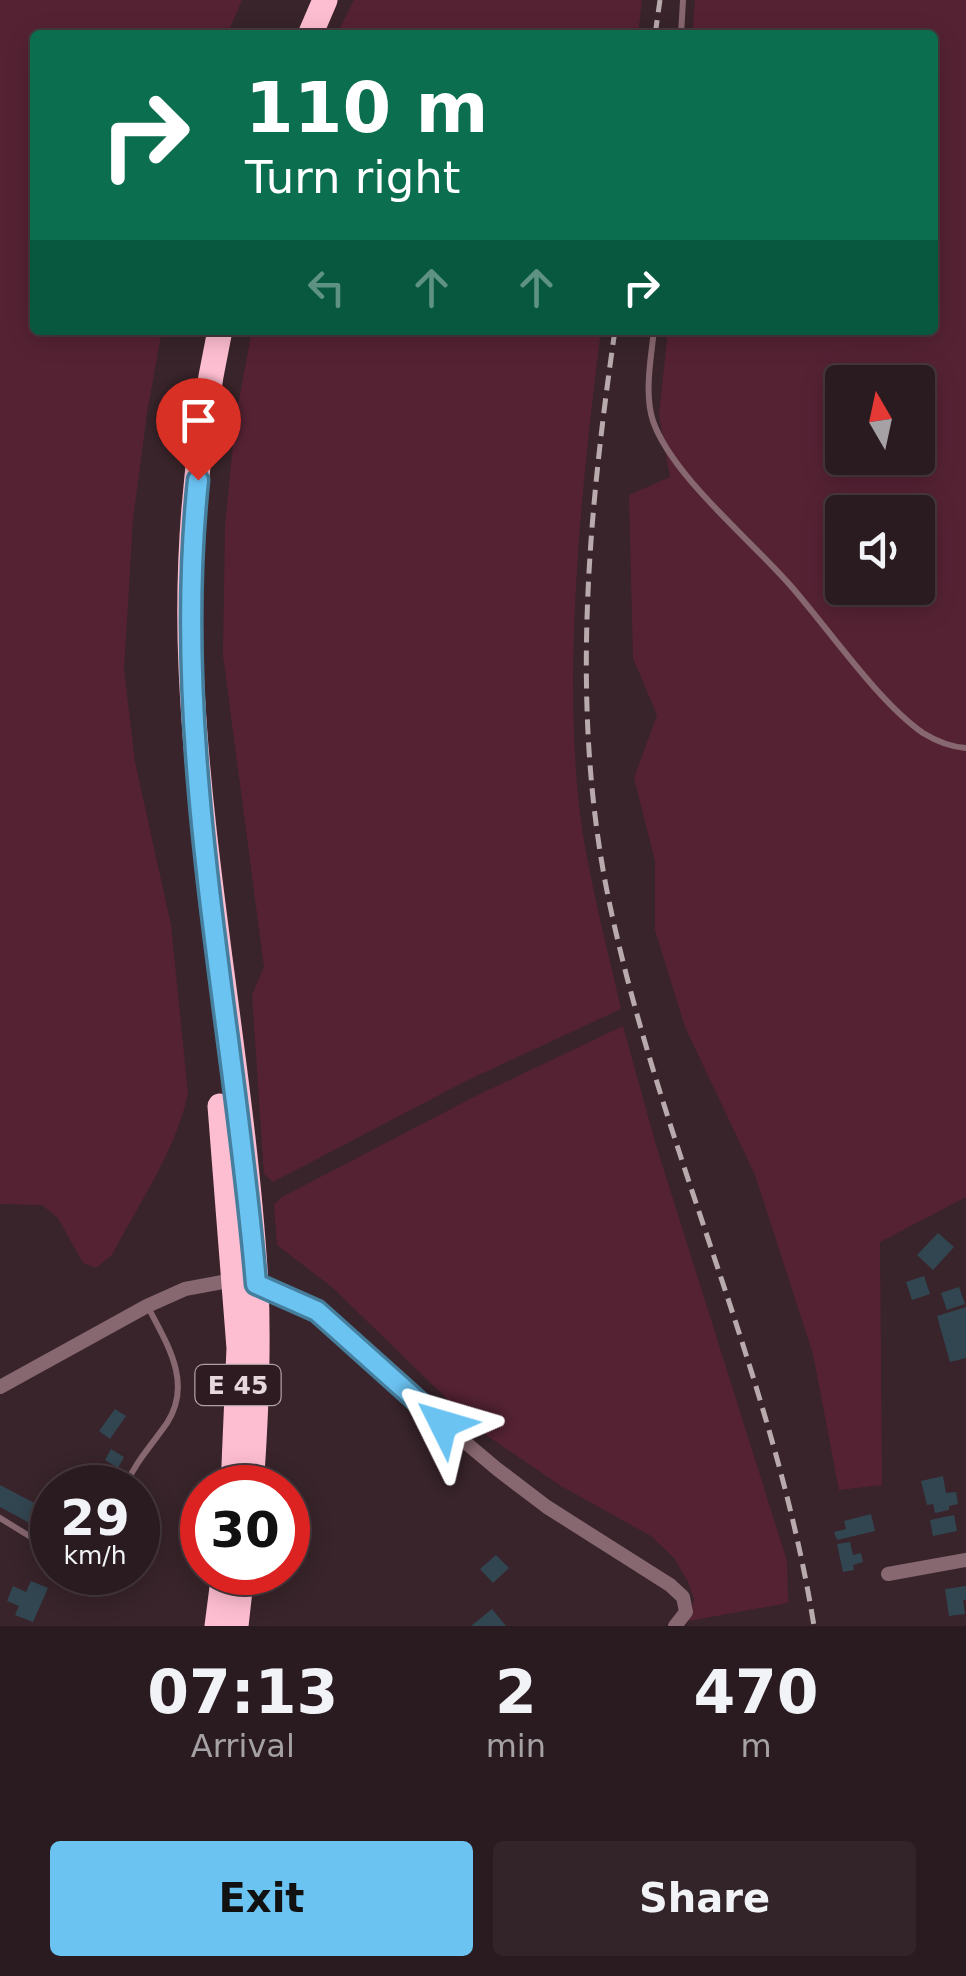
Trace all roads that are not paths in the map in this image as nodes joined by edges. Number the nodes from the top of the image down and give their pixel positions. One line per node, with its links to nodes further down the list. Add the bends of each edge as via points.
1 (307, 0): 4 (highway)
2 (325, 0): 5 (highway)
3 (683, 0): 6 (lane)
4 (294, 30)
5 (312, 30)
6 (681, 30)
7 (205, 335): 11 (highway, E 45, via 180,518 177,664 184,774)
8 (219, 335): 11 (highway, E 45, via 194,519 190,663 249,1200)
9 (654, 335): 10 (lane, via 654,422 679,466 895,708 924,733)
10 (966, 748)
11 (246, 1283): 12 (street, via 185,1290); 15 (highway, E 45); 16 (highway, E 45, via 258,1348); 25 (street, via 317,1311 498,1469 670,1586 683,1597 686,1612)
12 (147, 1306): 13 (street); 14 (lane, via 180,1388 173,1412)
13 (0, 1387)
14 (135, 1465)
15 (235, 1465)
16 (252, 1465)
17 (0, 1518): 18 (lane)
18 (30, 1536)
19 (966, 1560): 20 (street)
20 (888, 1574)
21 (221, 1595): 23 (highway)
22 (239, 1595): 24 (highway)
23 (218, 1626)
24 (236, 1626)
25 (675, 1626)

